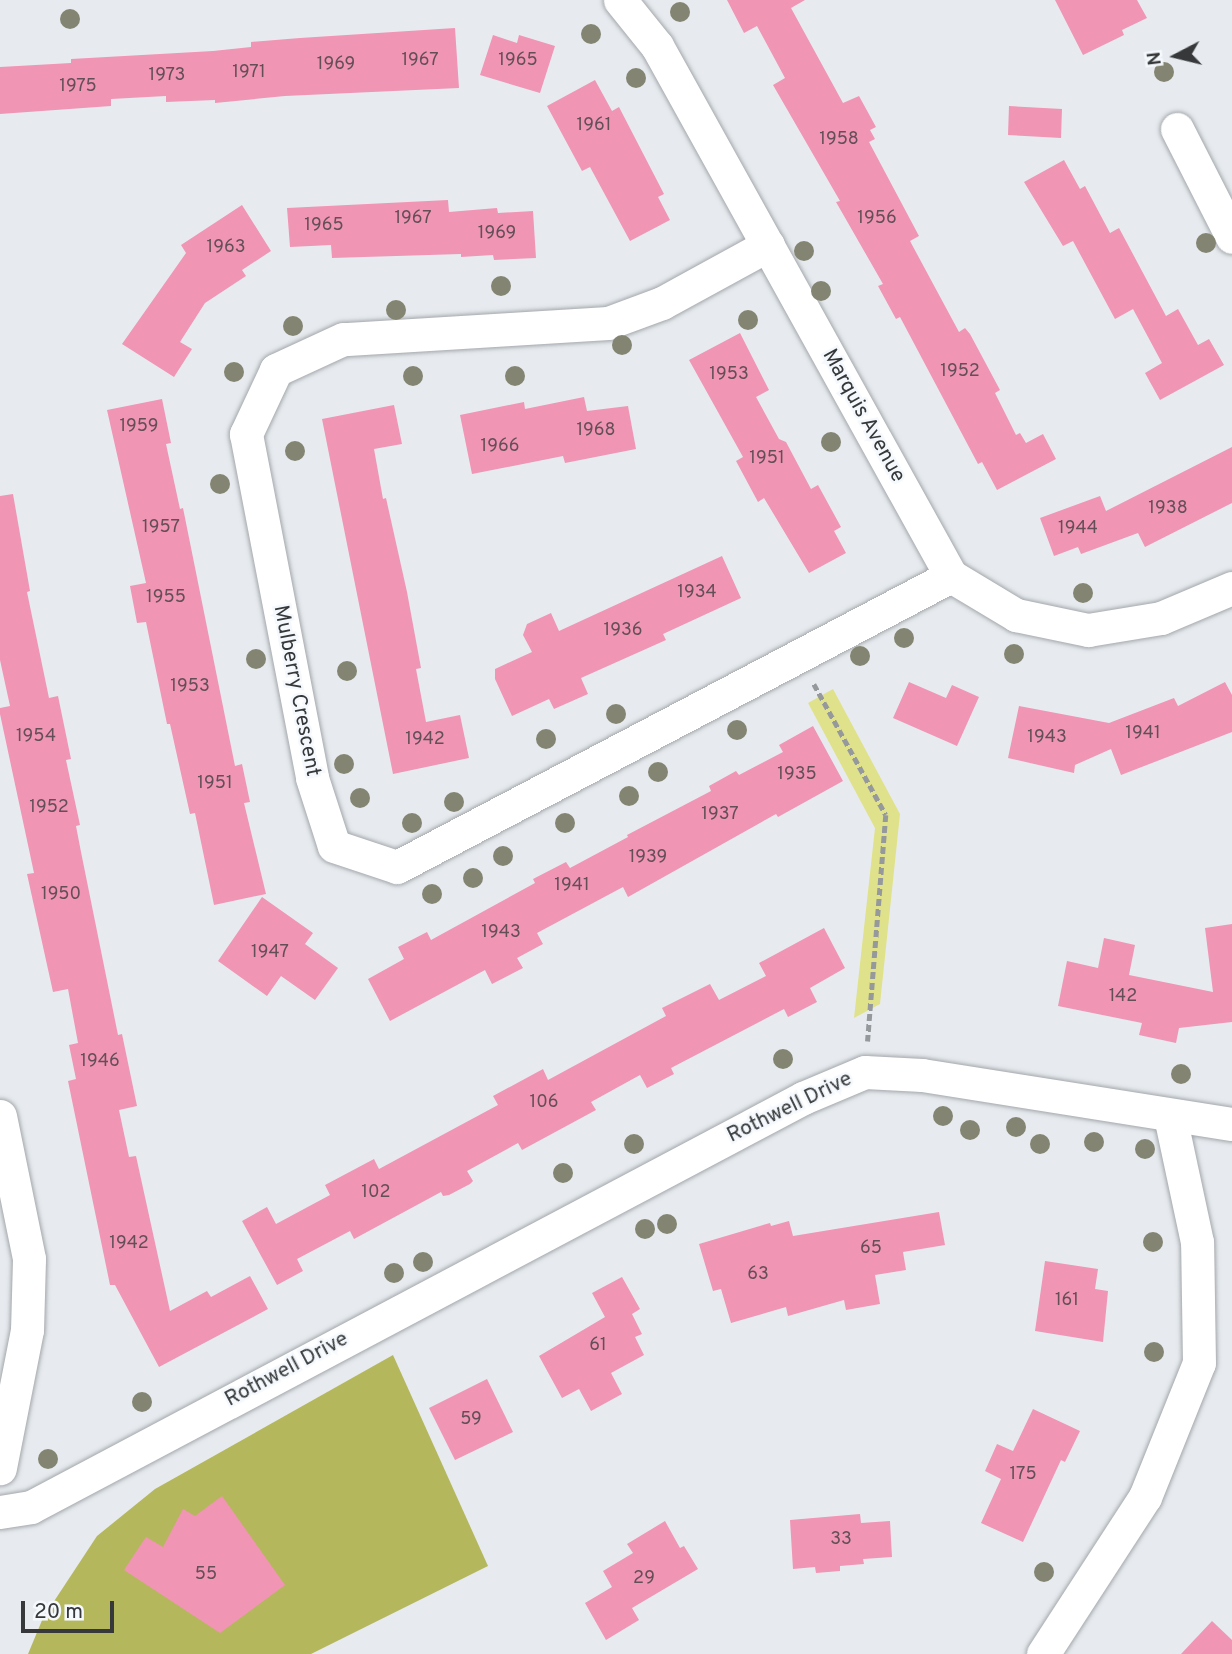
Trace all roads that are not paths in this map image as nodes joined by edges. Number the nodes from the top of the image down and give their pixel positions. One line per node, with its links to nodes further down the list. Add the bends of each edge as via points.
1 (620, 0): 4 (street, Marquis Avenue, via 657,46)
2 (1177, 129): 3 (street)
3 (1232, 237)
4 (768, 244): 5 (street, Marquis Avenue); 5 (street, Mulberry Crescent, via 662,303 608,323 343,339 276,370 246,434 312,778 334,846 397,867)
5 (951, 576): 6 (street, via 1016,615 1088,630 1161,618)
6 (1232, 588)
7 (0, 1116): 10 (street, via 29,1259 27,1330)
8 (1170, 1116): 9 (street, Rothwell Drive); 11 (street, Rothwell Drive, via 922,1075 865,1072 803,1098 31,1507); 12 (street, via 1197,1242 1199,1363 1145,1497)
9 (1232, 1124)
10 (0, 1468)
11 (0, 1512)
12 (1043, 1654)

